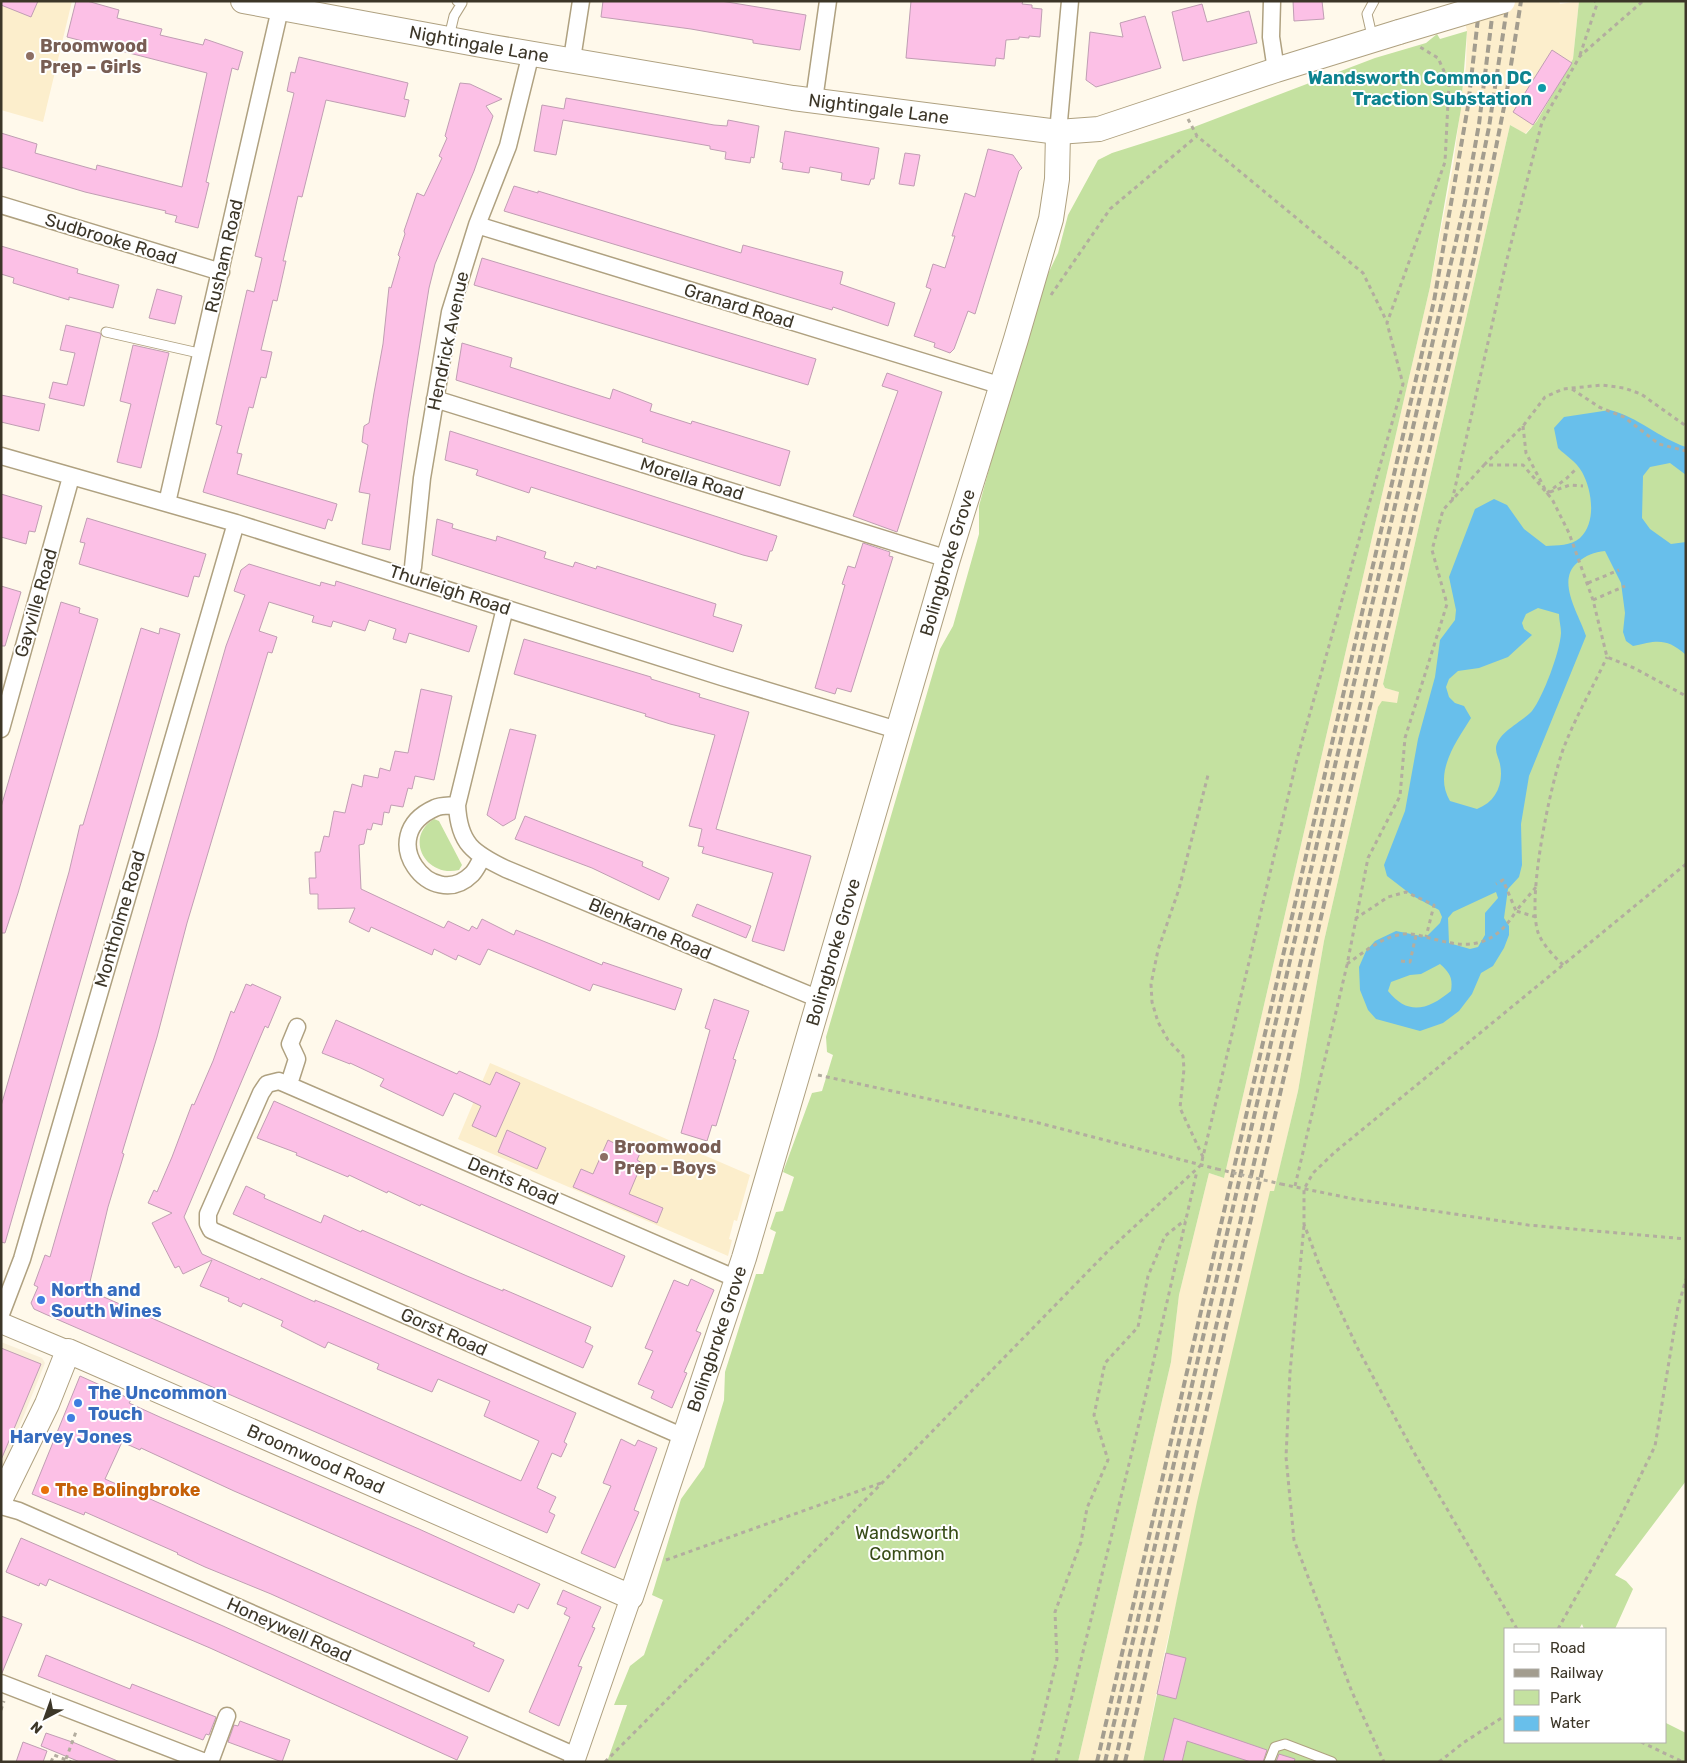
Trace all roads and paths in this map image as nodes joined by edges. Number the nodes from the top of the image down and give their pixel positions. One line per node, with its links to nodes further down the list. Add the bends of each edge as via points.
1 (243, 1): 11 (main road, Nightingale Lane)
2 (581, 1): 17 (street)
3 (828, 1): 19 (street)
4 (1070, 1): 21 (street)
5 (1272, 1): 18 (street, via 1272,50)
6 (1374, 1): 14 (lane, via 1367,14)
7 (1504, 1): 12 (main road, Nightingale Lane, bridge)
8 (1595, 1): 16 (path, via 1597,4)
9 (1643, 1): 16 (path)
10 (461, 2): 13 (lane)
11 (296, 8): 13 (main road, Nightingale Lane); 25 (street, Rusham Road)
12 (1399, 32): 14 (main road, Nightingale Lane); 27 (path, via 1438,58 1449,82 1445,162)
13 (449, 40): 15 (main road, Nightingale Lane)
14 (1373, 40): 18 (main road, Nightingale Lane)
15 (530, 53): 17 (main road, Nightingale Lane); 24 (street, Hendrick Avenue, via 508,146)
16 (1580, 56): 42 (path, via 1542,122 1506,263)
17 (572, 59): 19 (main road, Nightingale Lane)
18 (1276, 70): 20 (main road, Nightingale Lane)
19 (814, 100): 21 (main road, Nightingale Lane)
20 (1175, 103): 21 (main road, Nightingale Lane, via 1099,129); 22 (path)
21 (1058, 132): 30 (main road, Bolingbroke Grove, via 1057,180 1051,219)
22 (1197, 136): 26 (path, via 1110,209); 27 (path, via 1363,273)
23 (1, 205): 25 (street, Sudbrooke Road)
24 (476, 225): 30 (street, Granard Road); 32 (street, Hendrick Avenue, via 450,312)
25 (221, 272): 29 (street, Rusham Road)
26 (1046, 303)
27 (1387, 323): 74 (path, via 1403,384 1297,759)
28 (106, 332): 29 (lane)
29 (203, 354): 43 (street, Rusham Road)
30 (1002, 386): 45 (main road, Bolingbroke Grove)
31 (1572, 389): 33 (path, via 1562,389 1545,397); 34 (path, via 1602,385 1624,388 1641,394); 35 (path, via 1599,407 1624,417 1659,444)
32 (435, 399): 45 (street, Morella Road); 47 (street, Hendrick Avenue)
33 (1523, 426): 37 (path); 41 (path, via 1526,453)
34 (1686, 426)
35 (1686, 451)
36 (1, 456): 39 (street, Thurleigh Road)
37 (1484, 466): 41 (path, via 1523,465); 42 (path)
38 (1576, 469): 41 (path)
39 (71, 476): 43 (street, Thurleigh Road); 54 (street, Gayville Road)
40 (1583, 486): 41 (path, via 1570,485)
41 (1547, 493): 48 (path, via 1570,533)
42 (1452, 502): 64 (path, via 1443,510 1432,550 1447,604 1405,738 1400,796 1368,858)
43 (167, 503): 44 (street, Thurleigh Road)
44 (236, 523): 47 (street, Thurleigh Road); 84 (street, Montholme Road, via 22,1259)
45 (948, 559): 55 (main road, Bolingbroke Grove)
46 (1619, 570): 48 (path)
47 (410, 577): 51 (street, Thurleigh Road)
48 (1588, 583): 50 (path)
49 (1625, 586): 50 (path)
50 (1594, 600): 52 (path)
51 (505, 608): 55 (street, Thurleigh Road); 57 (street, Blenkarne Road)
52 (1607, 657): 53 (path); 61 (path, via 1563,750 1546,816)
53 (1685, 695)
54 (1, 729)
55 (897, 730): 70 (main road, Bolingbroke Grove)
56 (1208, 775): 74 (path, via 1151,984 1158,1022 1168,1040 1183,1056 1180,1108)
57 (458, 805): 58 (street, Blenkarne Road, via 458,825 468,844); 58 (street, via 436,807 414,825 408,836 410,862 428,880 444,885 461,882 472,874)
58 (482, 858): 70 (street, Blenkarne Road)
59 (1686, 864): 69 (path)
60 (1496, 884): 62 (path, via 1503,880)
61 (1536, 886): 62 (path); 63 (path)
62 (1516, 911): 63 (path); 66 (path, via 1499,932 1474,945)
63 (1536, 917): 69 (path, via 1538,934)
64 (1355, 919): 66 (path, via 1388,897 1406,892 1434,905); 68 (path)
65 (1416, 935): 66 (path); 67 (path, via 1410,962); 68 (path, via 1392,936)
66 (1426, 937)
67 (1401, 961)
68 (1347, 964): 77 (path)
69 (1562, 965): 78 (path, via 1335,1152 1313,1173)
70 (819, 1000): 82 (main road, Bolingbroke Grove)
71 (296, 1027): 73 (street, via 290,1044 297,1059)
72 (813, 1074): 75 (path, via 1035,1122)
73 (289, 1084): 82 (street, Dents Road); 87 (street, Gorst Road, via 279,1081 267,1084 261,1093 208,1214 211,1230)
74 (1203, 1158): 75 (path)
75 (1201, 1165): 76 (path); 77 (path, bridge)
76 (1197, 1170): 79 (path); 88 (path, via 1108,1251)
77 (1295, 1186): 78 (path)
78 (1304, 1189): 80 (path); 81 (path, via 1528,1225)
79 (1186, 1220): 107 (path, via 1165,1236 1148,1276 1138,1327 1105,1363 1094,1415 1108,1460 1087,1508 1081,1542 1055,1612 1057,1659); 108 (path)
80 (1304, 1224): 93 (path, via 1357,1347); 111 (path, via 1290,1372 1286,1457 1294,1540 1352,1692)
81 (1686, 1239)
82 (737, 1278): 87 (main road, Bolingbroke Grove)
83 (1686, 1279): 94 (path, via 1678,1308 1655,1446 1618,1522)
84 (1, 1314)
85 (1, 1322): 86 (street, Broomwood Road)
86 (68, 1351): 89 (main road, via 47,1404); 92 (main road, Broomwood Road)
87 (684, 1438): 92 (main road, Bolingbroke Grove)
88 (882, 1483): 91 (path); 106 (path)
89 (1, 1498)
90 (1, 1506): 101 (street, Honeywell Road, via 19,1511)
91 (660, 1562)
92 (631, 1597): 101 (street, Bolingbroke Grove)
93 (1516, 1628)
94 (1559, 1628)
95 (1, 1683): 96 (street)
96 (83, 1713): 100 (path); 104 (street)
97 (227, 1716): 105 (street)
98 (1504, 1716): 112 (path)
99 (1643, 1743): 113 (path)
100 (66, 1759): 102 (path, via 54,1755); 103 (path)
101 (575, 1759)
102 (52, 1762)
103 (71, 1762)
104 (205, 1762)
105 (210, 1762)
106 (605, 1762)
107 (1032, 1762)
108 (1056, 1762)
109 (1269, 1762): 110 (lane, via 1275,1747 1285,1744)
110 (1332, 1762)
111 (1384, 1762)
112 (1439, 1762)
113 (1683, 1762)

